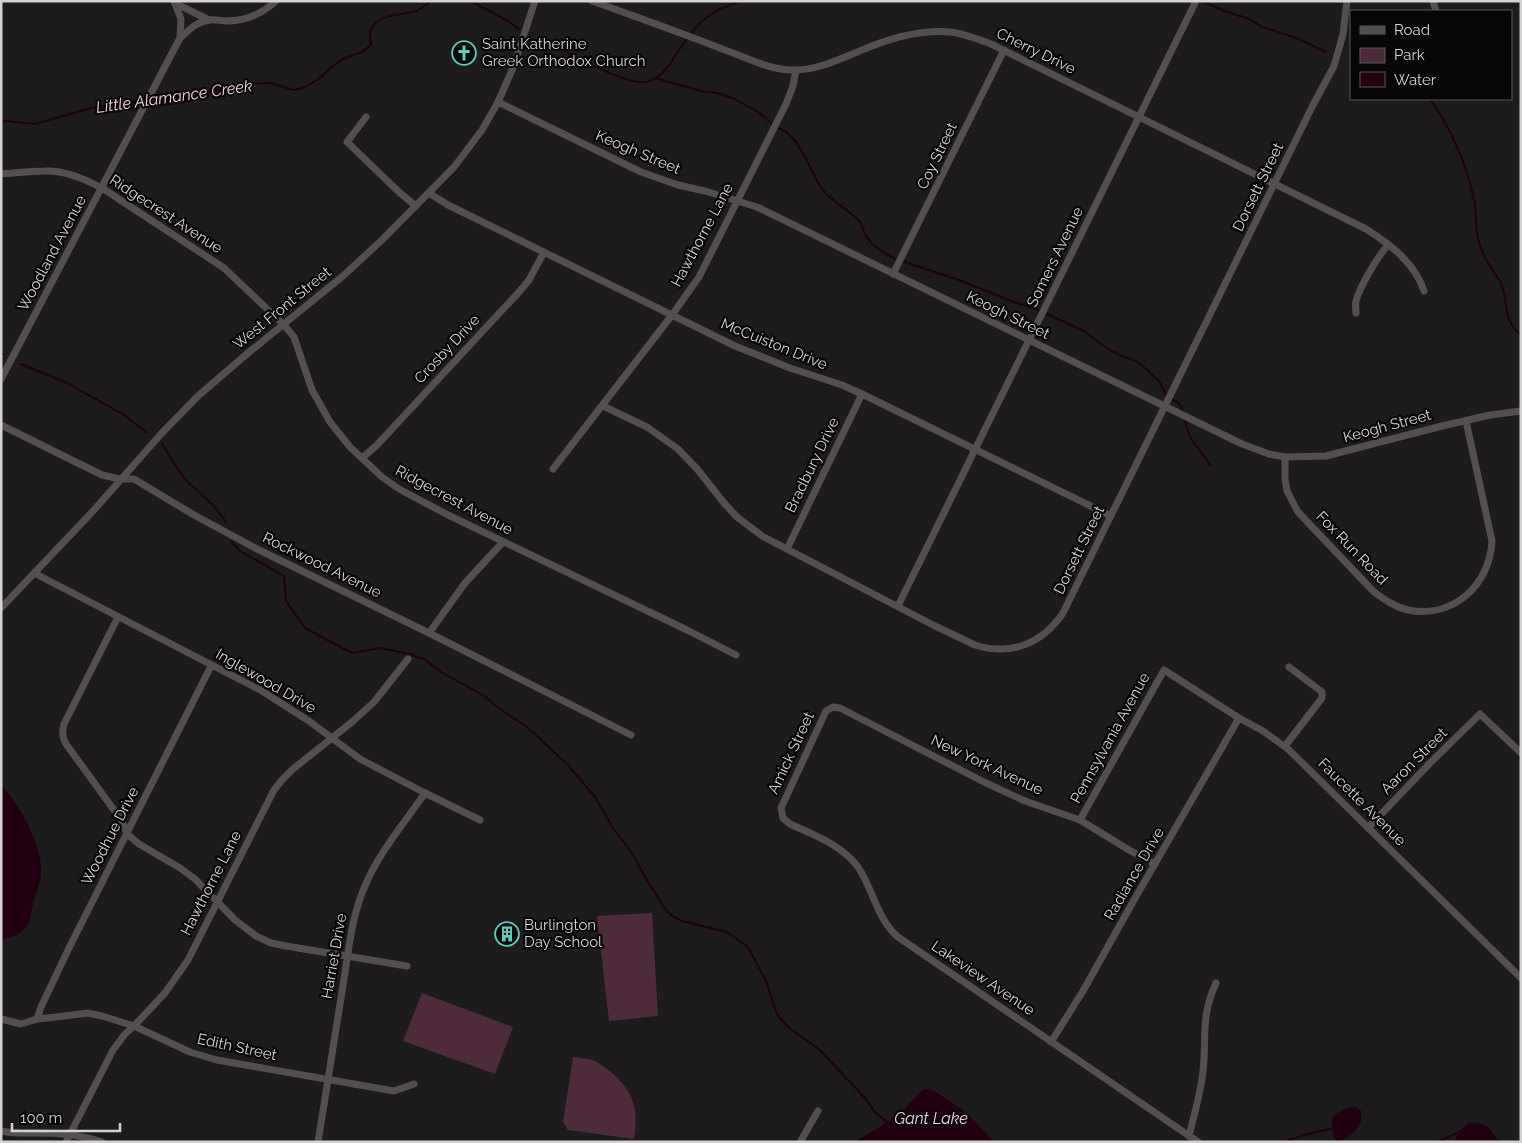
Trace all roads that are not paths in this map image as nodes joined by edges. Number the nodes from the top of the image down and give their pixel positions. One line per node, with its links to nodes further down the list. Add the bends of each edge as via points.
1 (276, 1): 7 (street, via 257,15 240,20)
2 (535, 1): 11 (street, West Front Street, via 514,68)
3 (592, 1): 10 (street, Cherry Drive, via 774,67)
4 (1196, 1): 13 (street, Somers Avenue)
5 (1347, 1): 15 (street, Dorsett Street, via 1343,34 1334,66)
6 (175, 2): 7 (street); 8 (street, via 181,19)
7 (209, 20): 8 (street, via 194,26)
8 (180, 38): 16 (street, Woodland Avenue)
9 (1004, 50): 10 (street, Cherry Drive, via 952,32 917,34 889,40 812,69); 13 (street, Cherry Drive); 22 (street, Coy Street)
10 (796, 70): 18 (street, Hawthorne Lane, via 786,104)
11 (498, 102): 17 (street, West Front Street, via 469,148); 18 (street, Keogh Street, via 641,172)
12 (366, 116): 19 (street, via 347,142)
13 (1139, 118): 15 (street, Cherry Drive); 27 (street, Somers Avenue)
14 (1, 174): 16 (street, Ridgecrest Avenue, via 66,173)
15 (1275, 183): 20 (street, Cherry Drive, via 1366,229); 31 (street, Dorsett Street)
16 (102, 188): 26 (street, Ridgecrest Avenue, via 224,268); 28 (street, Woodland Avenue)
17 (429, 193): 19 (street, West Front Street); 21 (street, McCuiston Drive)
18 (737, 200): 22 (street, Keogh Street, via 782,218); 25 (street, Hawthorne Lane, via 699,277)
19 (416, 206): 26 (street, West Front Street, via 343,276)
20 (1388, 244): 23 (street, Cherry Drive, via 1411,266); 24 (street, via 1356,301)
21 (544, 252): 25 (street, McCuiston Drive); 37 (street, Crosby Drive, via 519,292)
22 (893, 274): 27 (street, Keogh Street)
23 (1424, 291)
24 (1356, 313)
25 (672, 315): 29 (street, McCuiston Drive, via 759,357); 30 (street, Hawthorne Lane)
26 (284, 325): 37 (street, Ridgecrest Avenue, via 298,345 320,406 339,434); 39 (street, West Front Street, via 198,396)
27 (1029, 340): 31 (street, Keogh Street); 35 (street, Somers Avenue)
28 (1, 379)
29 (862, 394): 35 (street, McCuiston Drive); 42 (street, Bradbury Drive)
30 (602, 406): 38 (street, Hawthorne Lane); 42 (street, Dorsett Street, via 660,435 688,460 737,516 762,536)
31 (1164, 407): 36 (street, Keogh Street, via 1242,444); 40 (street, Dorsett Street)
32 (1521, 411): 33 (street, Keogh Street)
33 (1466, 421): 36 (street, Keogh Street, via 1338,454); 36 (street, Fox Run Road, via 1492,541 1491,553 1483,576 1473,589 1461,600 1436,610 1407,609 1387,602 1374,592 1290,500 1284,466)
34 (1, 425): 39 (street, Rockwood Avenue, via 102,475)
35 (976, 449): 40 (street, McCuiston Drive); 44 (street, Somers Avenue)
36 (1286, 457)
37 (362, 458): 41 (street, Ridgecrest Avenue, via 399,489)
38 (552, 469)
39 (120, 479): 43 (street, West Front Street); 47 (street, Rockwood Avenue, via 134,479 255,548)
40 (1111, 516): 44 (street, Dorsett Street, via 1063,613 1048,631 1026,645 1005,649 983,648)
41 (503, 542): 47 (street, via 465,583); 48 (street, Ridgecrest Avenue)
42 (787, 549): 44 (street, Dorsett Street)
43 (34, 573): 45 (street, West Front Street); 46 (street, Inglewood Drive)
44 (898, 606)
45 (1, 608)
46 (118, 617): 50 (street, Inglewood Drive); 64 (street, via 62,732 66,744 122,821)
47 (429, 633): 55 (street, Rockwood Avenue)
48 (736, 655)
49 (408, 659): 56 (street, Hawthorne Lane, via 374,702)
50 (211, 666): 56 (street, Inglewood Drive, via 286,705); 64 (street, Woodhue Drive)
51 (1289, 667): 57 (street, via 1322,692 1322,698)
52 (1164, 670): 54 (street, Faucette Avenue); 62 (street, Pennsylvania Avenue)
53 (833, 707): 60 (street, Amick Street, via 822,719 785,798); 62 (street, New York Avenue, via 1025,801)
54 (1239, 718): 57 (street, Faucette Avenue); 65 (street, Radiance Drive)
55 (631, 735)
56 (332, 738): 59 (street, Inglewood Drive, via 368,764); 66 (street, Hawthorne Lane, via 293,769 274,790)
57 (1285, 746): 63 (street, Faucette Avenue)
58 (1521, 753): 63 (street, Aaron Street, via 1480,714)
59 (424, 793): 61 (street, Inglewood Drive); 67 (street, Harriet Drive, via 366,884 357,908)
60 (781, 814): 74 (street, Lakeview Avenue, via 790,824 850,857 885,924 898,937)
61 (480, 820)
62 (1080, 820): 65 (street, New York Avenue)
63 (1368, 828): 69 (street, Faucette Avenue)
64 (127, 834): 66 (street, via 180,868); 72 (street, Woodhue Drive, via 40,1007)
65 (1155, 864): 74 (street, Radiance Drive)
66 (218, 901): 67 (street, via 244,928 271,943); 73 (street, Hawthorne Lane, via 176,978)
67 (348, 956): 68 (street); 75 (street, Harriet Drive)
68 (407, 966)
69 (1521, 978)
70 (1216, 983): 79 (street, via 1205,1014 1202,1074)
71 (1, 1019): 72 (street, Edith Street, via 21,1024)
72 (37, 1020): 73 (street, Edith Street, via 88,1013)
73 (134, 1026): 75 (street, Edith Street, via 199,1055); 80 (street, Hawthorne Lane, via 112,1050)
74 (1051, 1042): 79 (street, Lakeview Avenue)
75 (328, 1079): 76 (street, Edith Street, via 394,1091); 82 (street, Harriet Drive)
76 (414, 1084)
77 (818, 1111): 83 (street)
78 (1, 1131): 80 (street, via 46,1133)
79 (1189, 1136): 84 (street, Lakeview Avenue)
80 (68, 1138): 81 (street)
81 (102, 1142)
82 (318, 1142)
83 (800, 1142)
84 (1198, 1142)

